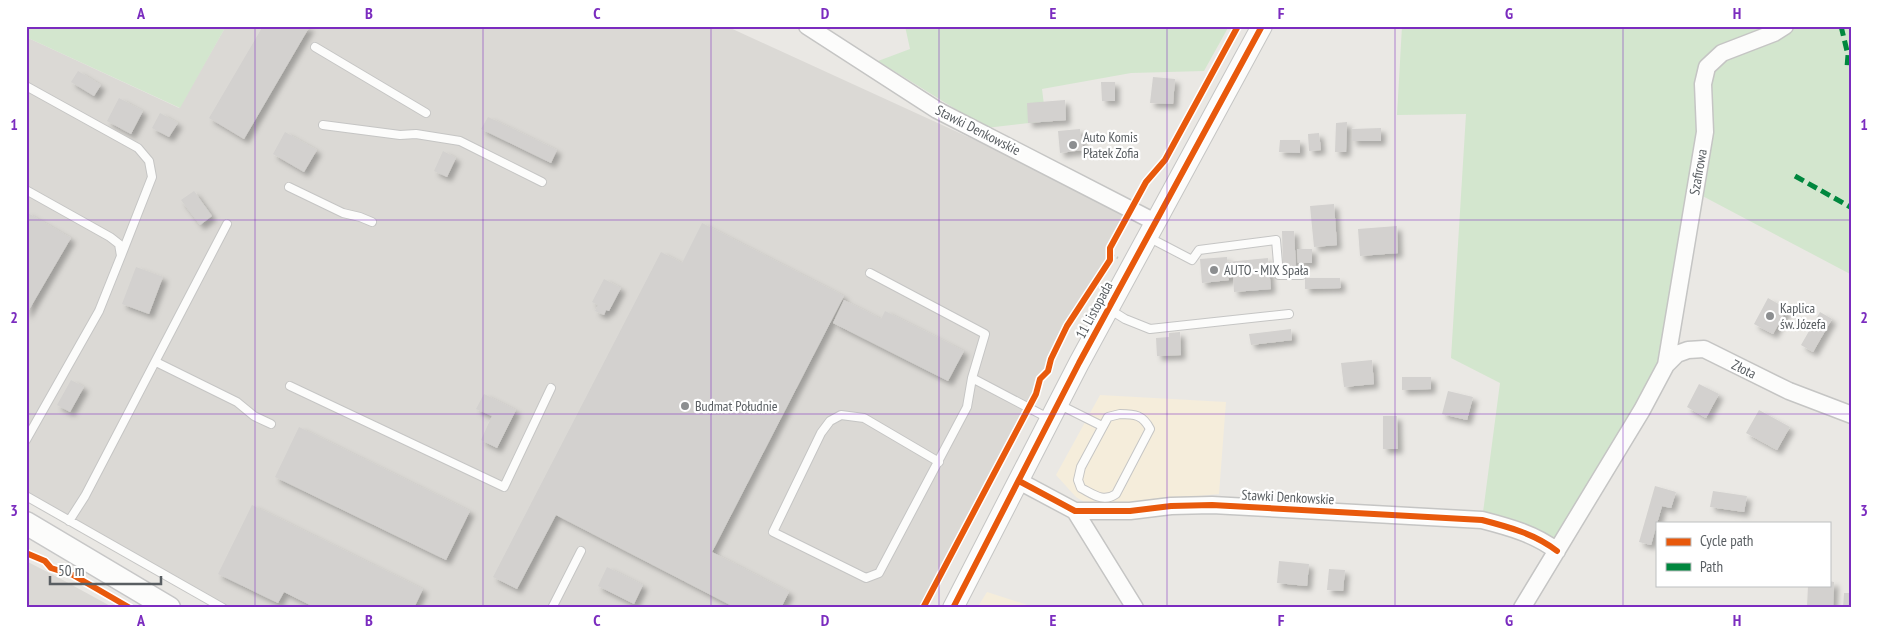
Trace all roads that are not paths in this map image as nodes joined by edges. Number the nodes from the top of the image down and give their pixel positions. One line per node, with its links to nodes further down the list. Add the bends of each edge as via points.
1 (807, 26): 13 (street, Stawki Denkowskie, via 938,110)
2 (1262, 26): 13 (street, 11 Listopada)
3 (1785, 26): 20 (street, Szafirowa, via 1722,53 1707,67 1703,84 1705,132)
4 (315, 47): 6 (lane)
5 (26, 86): 14 (lane, via 138,148 149,161 152,177)
6 (426, 113)
7 (324, 126): 8 (lane, via 460,141)
8 (542, 182)
9 (289, 187): 11 (lane, via 342,213)
10 (26, 190): 14 (lane, via 110,237 118,244)
11 (372, 222)
12 (227, 224): 19 (lane)
13 (1151, 229): 16 (lane, via 1192,260 1199,250 1276,240 1279,276); 17 (street, 11 Listopada)
14 (121, 256): 28 (lane, via 99,311)
15 (870, 273): 21 (lane, via 985,334)
16 (1302, 275)
17 (1108, 309): 18 (lane, via 1150,329); 24 (street, 11 Listopada)
18 (1289, 314)
19 (156, 362): 26 (lane, via 237,402); 33 (lane)
20 (1666, 365): 25 (street, Złota, via 1678,354 1704,349 1789,391); 36 (street)
21 (972, 378): 24 (lane); 29 (lane, via 966,407)
22 (290, 386): 23 (lane, via 504,487)
23 (551, 388)
24 (1054, 412): 27 (lane); 30 (street, 11 Listopada)
25 (1852, 415)
26 (270, 424)
27 (1102, 426): 27 (lane, via 1081,467 1078,480 1080,488 1101,498 1110,498 1116,494 1150,429 1145,419 1135,414 1108,417)
28 (26, 440)
29 (939, 462): 29 (lane, via 884,567 872,577 866,578 773,532 822,433 830,421 840,415 864,418)
30 (1018, 481): 32 (street, Stawki Denkowskie); 40 (street, 11 Listopada)
31 (26, 496): 33 (lane)
32 (1075, 512): 36 (street, Stawki Denkowskie, via 1212,506 1482,520 1519,530 1546,542); 41 (street, Stawki Denkowskie)
33 (69, 521): 38 (lane)
34 (26, 523): 37 (main road)
35 (582, 551): 39 (lane)
36 (1557, 551): 42 (street)
37 (169, 608)
38 (223, 608)
39 (552, 608)
40 (953, 608)
41 (1135, 608)
42 (1522, 608)

